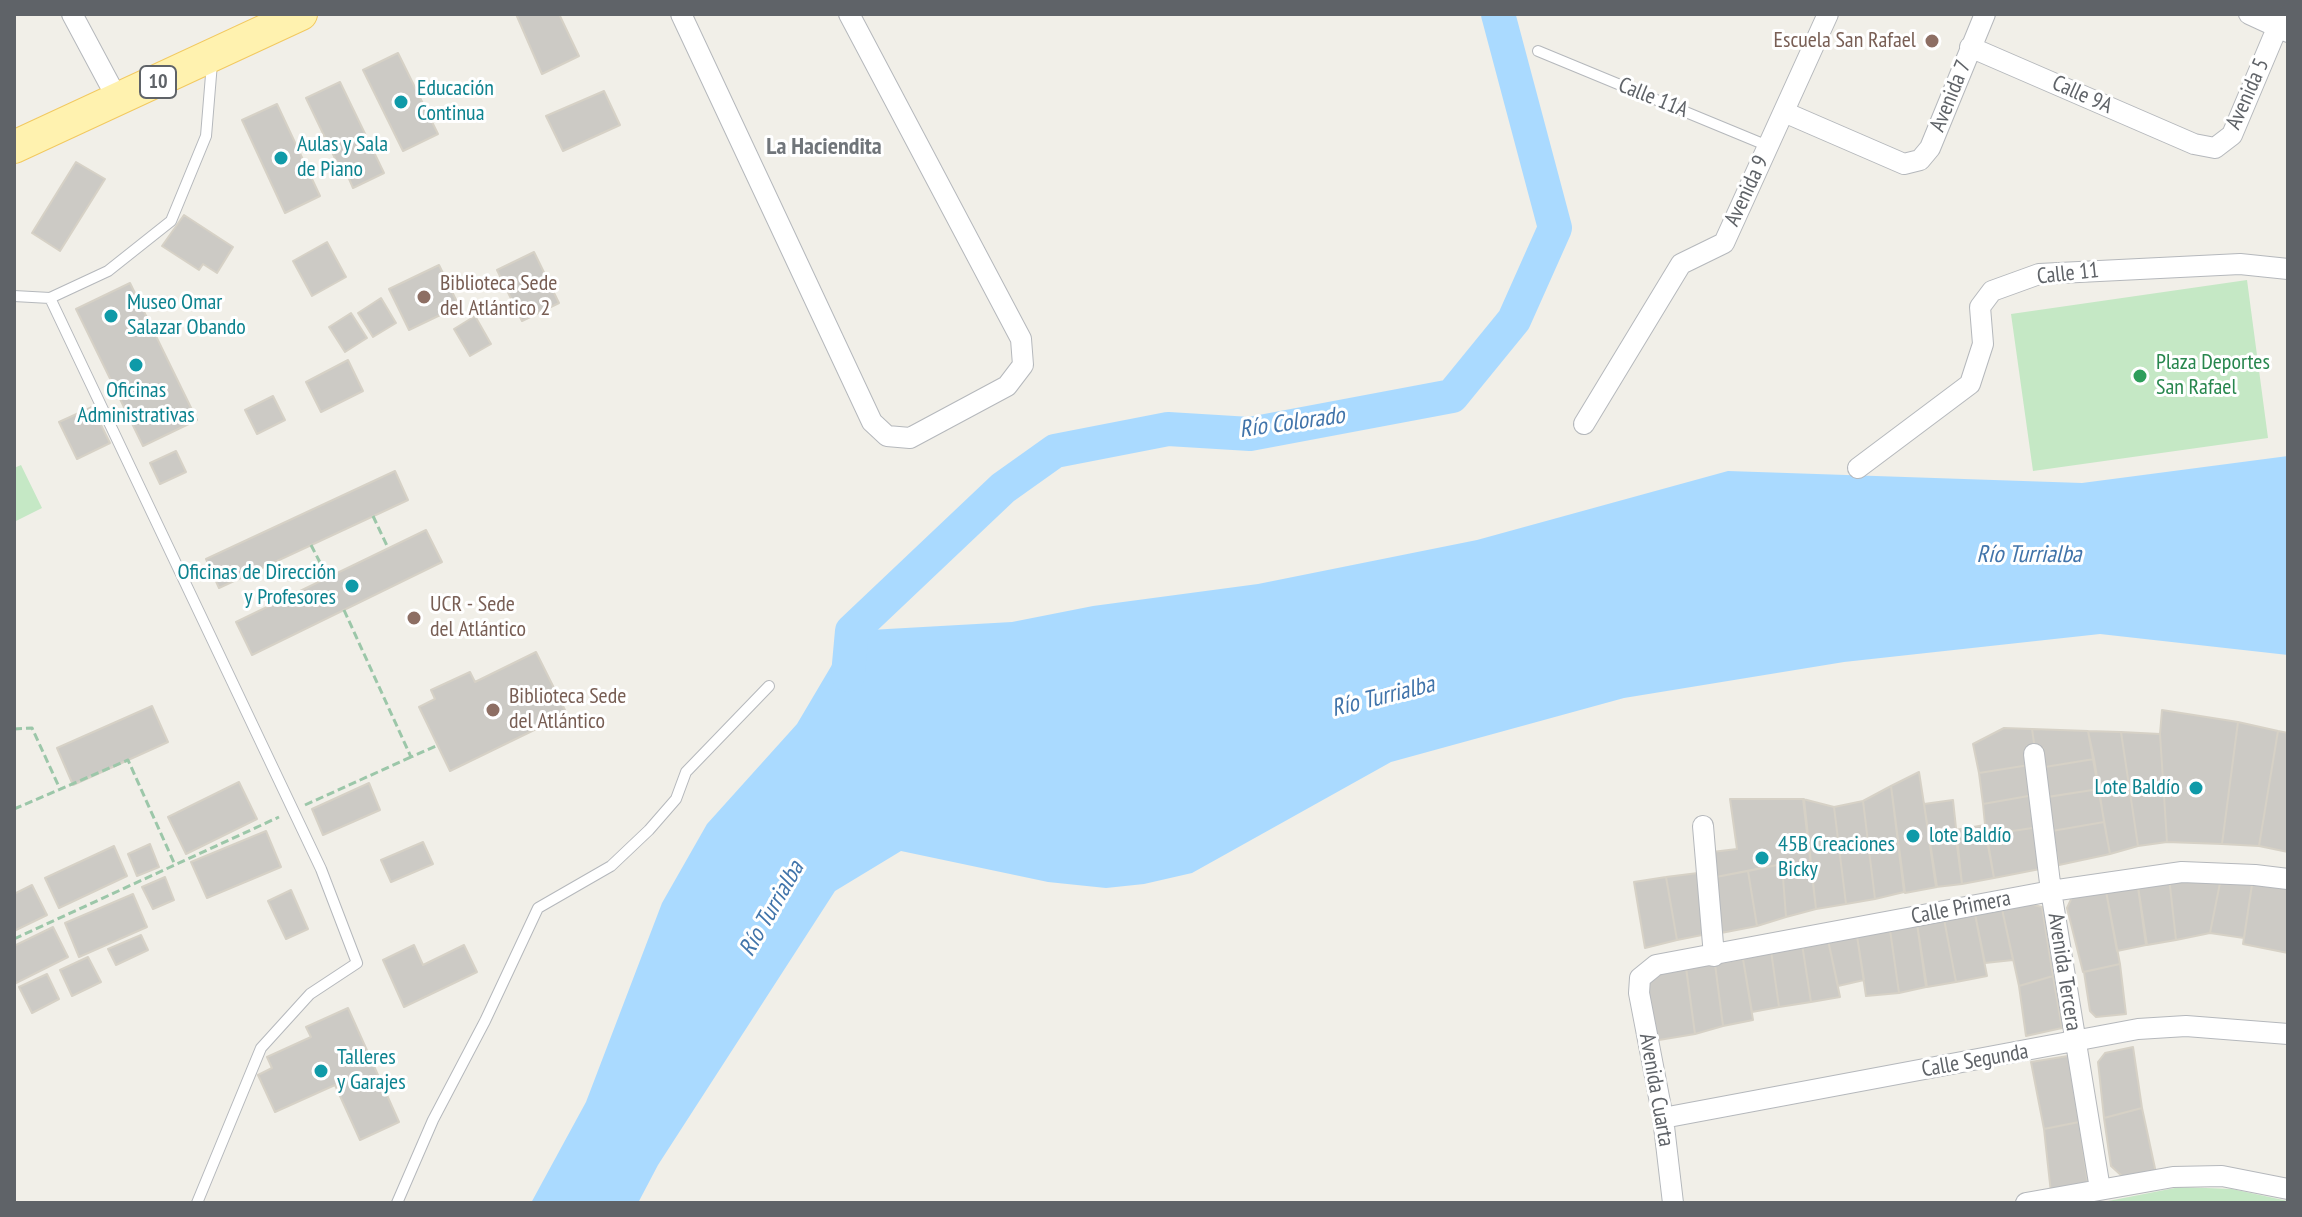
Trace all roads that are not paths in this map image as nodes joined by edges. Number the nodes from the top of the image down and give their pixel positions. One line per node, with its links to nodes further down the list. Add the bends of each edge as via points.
1 (72, 14): 12 (street)
2 (301, 14): 11 (main road, 10)
3 (681, 14): 4 (street, via 872,422 887,436 910,438 1007,386 1023,365 1021,339)
4 (849, 14)
5 (1828, 14): 13 (street, Avenida 9)
6 (1985, 14): 9 (street, Avenida 7)
7 (2249, 14): 8 (street)
8 (2283, 24): 14 (street, Avenida 5, via 2232,135 2215,148)
9 (1970, 47): 13 (street, Avenida 7, via 1930,148 1920,160 1904,164); 14 (street, Calle 9A)
10 (1538, 51): 15 (lane, Calle 11A)
11 (212, 57): 12 (main road, 10); 19 (lane, via 206,136 171,221 108,271)
12 (118, 100): 16 (main road, 10)
13 (1784, 112): 15 (street, Avenida 9)
14 (2194, 144)
15 (1768, 146): 20 (street, Avenida 9, via 1724,243 1681,264)
16 (14, 147)
17 (2288, 269): 21 (street, Calle 11, via 2240,264 2039,274 1992,291 1980,307 1983,344 1970,384)
18 (14, 296): 19 (lane)
19 (50, 298): 34 (lane, via 321,869 357,963 310,994 261,1048)
20 (1584, 424)
21 (1858, 468)
22 (769, 686): 35 (lane, via 686,772 676,799 649,830 611,866 538,908)
23 (2034, 754): 26 (street, Avenida Tercera)
24 (1703, 826): 27 (street)
25 (2288, 879): 26 (street, Calle Primera, via 2182,872)
26 (2051, 891): 27 (street, Calle Primera); 30 (street, Avenida Tercera)
27 (1714, 956): 28 (street, Calle Primera, via 1656,965)
28 (1640, 978): 31 (street, Avenida Cuarta)
29 (2288, 1034): 30 (street, Calle Segunda, via 2186,1026)
30 (2075, 1042): 31 (street, Calle Segunda); 32 (street, Avenida Tercera)
31 (1663, 1118): 36 (street, Avenida Cuarta)
32 (2100, 1189): 33 (street, via 2173,1177 2222,1176); 37 (street)
33 (2288, 1189)
34 (197, 1203)
35 (397, 1203)
36 (1673, 1203)
37 (2026, 1203)

